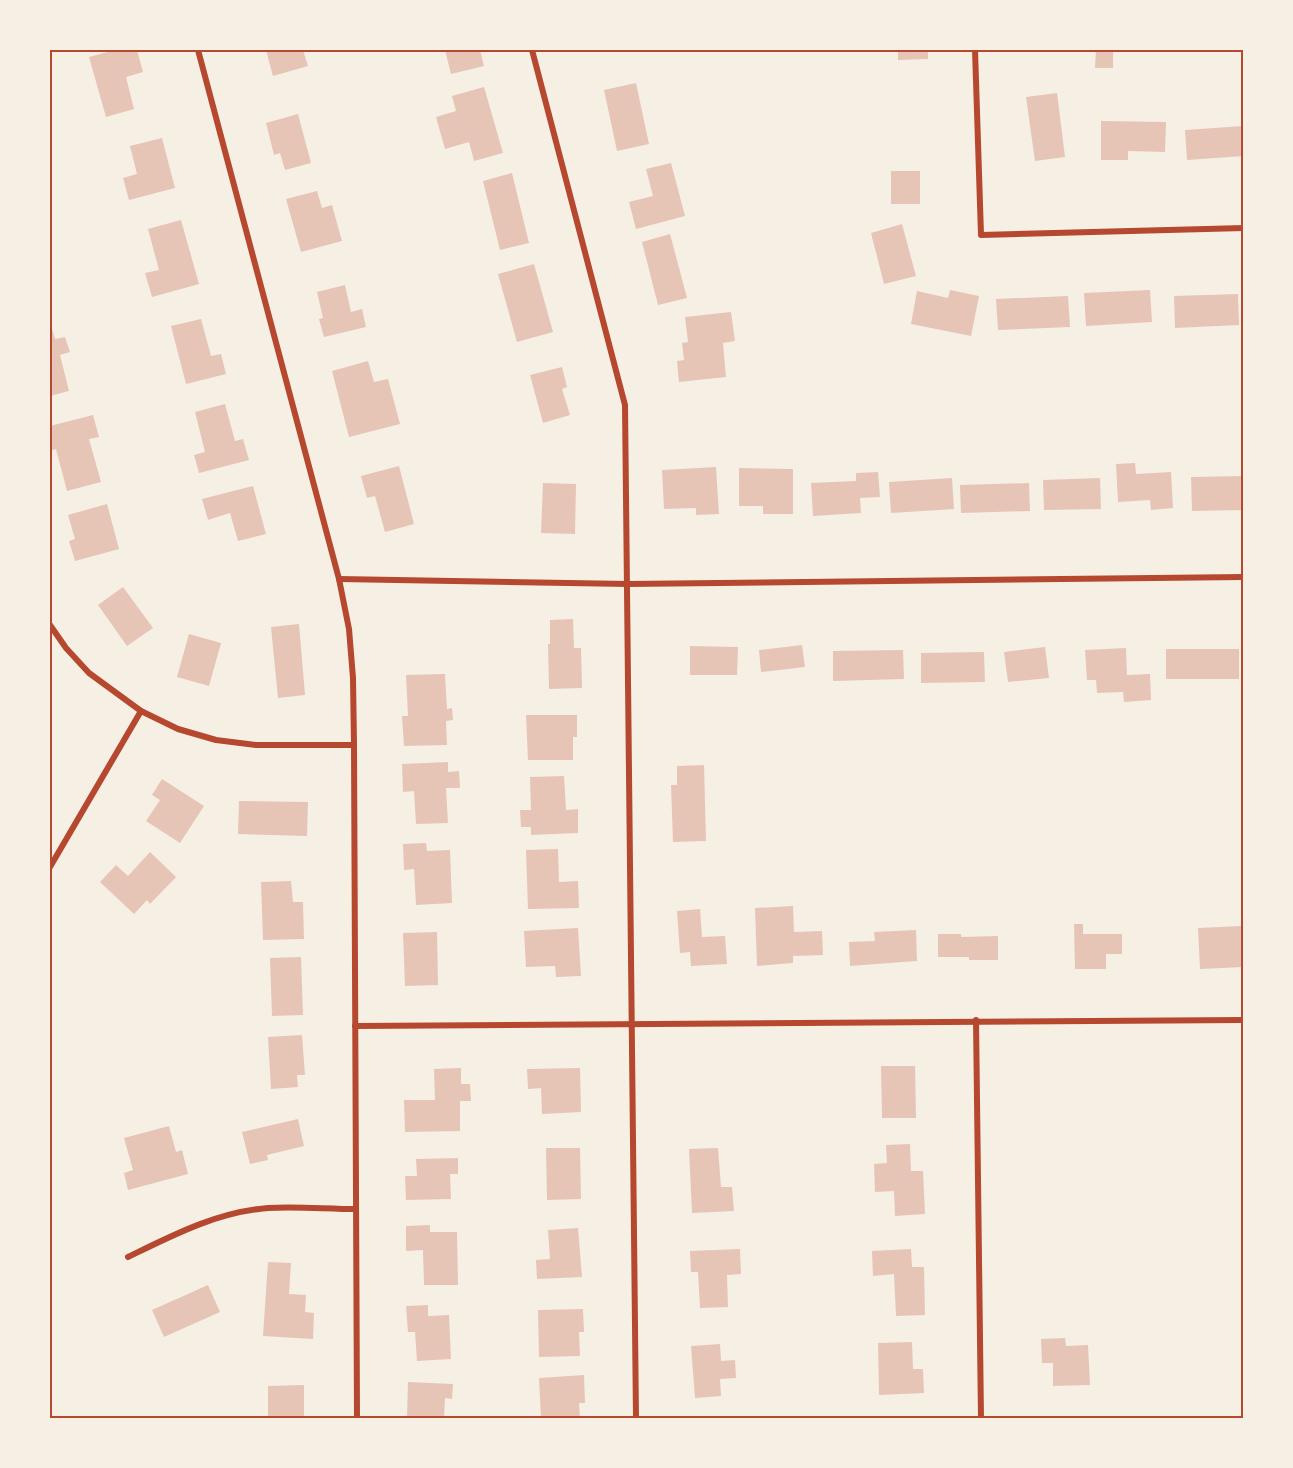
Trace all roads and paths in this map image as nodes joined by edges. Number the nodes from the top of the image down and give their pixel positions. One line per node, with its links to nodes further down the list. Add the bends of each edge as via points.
1 (198, 50): 6 (street)
2 (532, 50): 7 (street, via 625,405)
3 (975, 50): 4 (street, via 981,236)
4 (1244, 228)
5 (1244, 577): 7 (street)
6 (339, 579): 7 (street); 10 (street, via 349,629)
7 (628, 584): 14 (street)
8 (50, 625): 9 (street, via 88,673)
9 (141, 711): 10 (street, via 178,729 216,740 256,745); 11 (street)
10 (354, 745): 15 (street)
11 (50, 867)
12 (976, 1020): 13 (street); 14 (street); 20 (street)
13 (1244, 1020)
14 (632, 1023): 15 (street); 19 (street)
15 (355, 1026): 16 (street)
16 (356, 1209): 17 (street, via 268,1208 225,1215); 18 (street)
17 (128, 1257)
18 (357, 1419)
19 (636, 1419)
20 (981, 1419)

